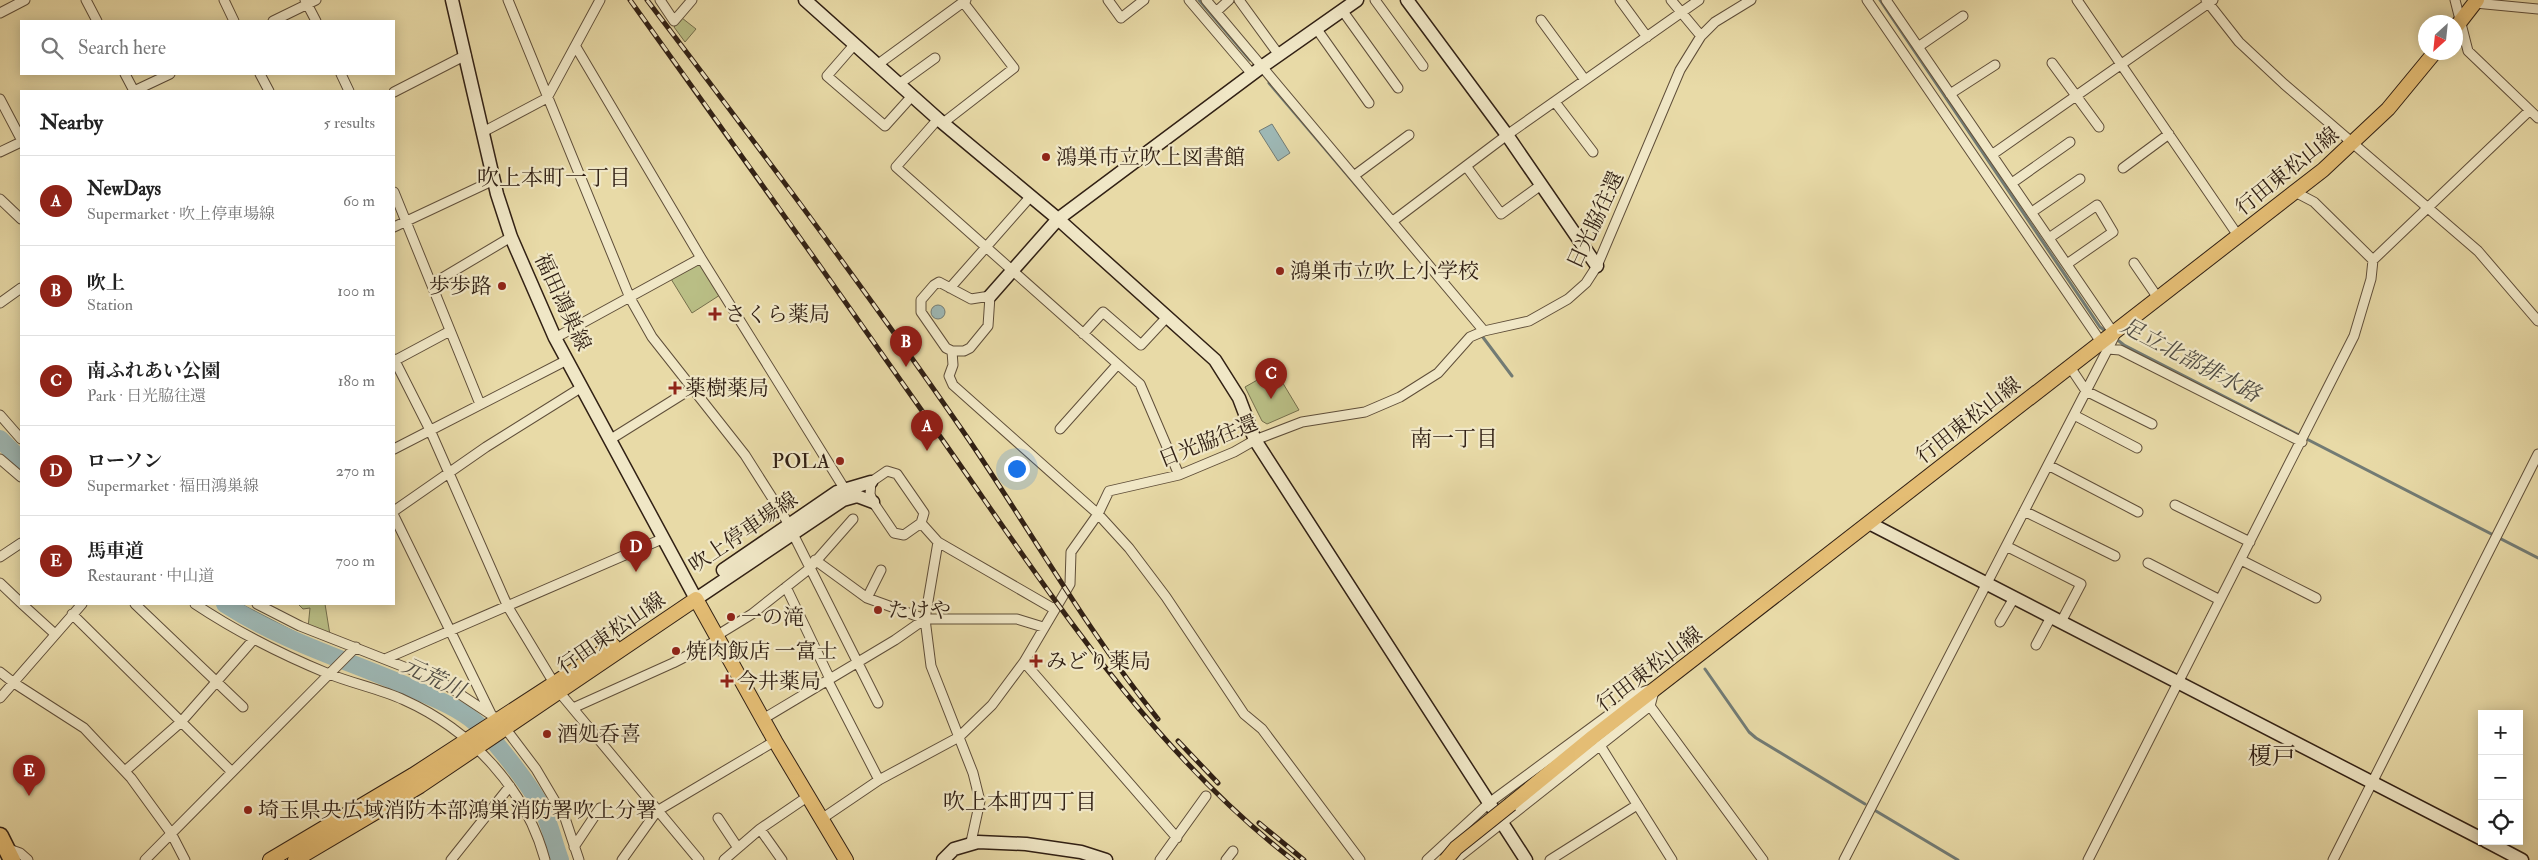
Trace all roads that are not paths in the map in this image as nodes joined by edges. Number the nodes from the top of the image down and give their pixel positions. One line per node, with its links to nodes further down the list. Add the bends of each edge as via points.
1 (26, 0): 33 (street)
2 (86, 0): 38 (street)
3 (224, 0): 39 (street)
4 (452, 0): 51 (street, 福田鴻巣線)
5 (508, 0): 75 (street)
6 (600, 0): 49 (street)
7 (660, 0): 8 (street, via 674,20)
8 (692, 0)
9 (805, 0): 47 (street)
10 (1108, 0): 11 (street, via 1122,18)
11 (1144, 0)
12 (1189, 0): 59 (street)
13 (1206, 0): 32 (street)
14 (1230, 0): 32 (street)
15 (1239, 0): 50 (street)
16 (1375, 0): 58 (street)
17 (1407, 0): 86 (street)
18 (1620, 0): 45 (street)
19 (1672, 0): 34 (street)
20 (1699, 0): 34 (street)
21 (1751, 0): 44 (street, 日光脇往還, via 1715,22)
22 (1867, 0): 136 (street)
23 (1886, 0): 48 (street)
24 (2077, 0): 55 (street)
25 (2455, 0): 35 (street)
26 (965, 1): 56 (street); 81 (street, via 1014,68)
27 (2209, 1): 55 (street); 90 (street, via 2239,42 2317,115)
28 (2476, 1): 31 (street); 37 (main road)
29 (309, 2): 40 (street); 41 (street)
30 (1349, 4): 43 (street); 66 (street)
31 (2538, 9)
32 (1216, 12): 59 (street)
33 (0, 13)
34 (1681, 13): 44 (street); 45 (street)
35 (2457, 15)
36 (1962, 16): 48 (street)
37 (2463, 18)
38 (96, 20)
39 (234, 20)
40 (275, 20)
41 (316, 20)
42 (1541, 20): 64 (street)
43 (1316, 28): 50 (street); 77 (street)
44 (1701, 36): 120 (street, 日光脇往還, via 1680,70)
45 (1647, 37): 64 (street)
46 (2463, 38): 79 (street, via 2468,51)
47 (854, 45): 56 (street); 74 (street, via 827,76 885,126)
48 (1918, 46): 72 (street)
49 (576, 47): 75 (street); 116 (street)
50 (1279, 54): 59 (street)
51 (466, 55): 71 (street); 83 (street, 福田鴻巣線)
52 (935, 58): 65 (street)
53 (2427, 60): 90 (main road, 行田東松山線, via 2388,108)
54 (2052, 63): 73 (street)
55 (2121, 64): 73 (street); 84 (street)
56 (876, 65): 65 (street)
57 (1995, 65): 72 (street)
58 (1423, 66)
59 (1258, 70): 96 (street); 108 (street)
60 (126, 75): 67 (street)
61 (168, 75): 68 (street)
62 (261, 75): 69 (street)
63 (342, 75): 70 (street)
64 (1586, 80): 78 (street)
65 (899, 84): 74 (street)
66 (1398, 88)
67 (133, 90)
68 (136, 90)
69 (268, 90)
70 (349, 90)
71 (395, 91)
72 (1950, 94): 93 (street)
73 (2077, 95): 82 (street); 93 (street)
74 (912, 96): 81 (street)
75 (547, 98): 83 (street); 126 (street)
76 (0, 99): 87 (street)
77 (1369, 102)
78 (1555, 102): 86 (street); 92 (street)
79 (2530, 111): 80 (street); 105 (street)
80 (2538, 118)
81 (941, 121): 103 (street); 115 (street, via 896,167)
82 (2099, 126)
83 (483, 132): 98 (street, 福田鴻巣線)
84 (2169, 134): 95 (street); 113 (street)
85 (1408, 135): 96 (street)
86 (1507, 135): 94 (street); 100 (street)
87 (20, 138)
88 (20, 141): 91 (street)
89 (2070, 142): 99 (street)
90 (2353, 143): 101 (main road, 行田東松山線); 105 (street)
91 (0, 152)
92 (1593, 152)
93 (1993, 154): 99 (street)
94 (1466, 166): 100 (street, via 1501,214); 109 (street)
95 (2123, 168)
96 (1355, 175): 109 (street)
97 (2080, 179): 106 (street)
98 (494, 180): 110 (street); 112 (street, 福田鴻巣線)
99 (2012, 183): 106 (street)
100 (1541, 185): 120 (street)
101 (2295, 192): 113 (main road, 行田東松山線); 117 (street, via 2314,202)
102 (395, 194): 110 (street)
103 (1031, 196): 108 (street); 115 (street)
104 (0, 199): 107 (street)
105 (2428, 209): 117 (street); 130 (street, via 2478,251)
106 (2032, 212): 114 (street)
107 (20, 219)
108 (1058, 219): 121 (street); 129 (street)
109 (1393, 221): 131 (street)
110 (407, 222): 111 (street); 122 (street)
111 (395, 227)
112 (510, 236): 122 (street); 135 (street, 福田鴻巣線)
113 (2238, 237): 127 (main road, 行田東松山線)
114 (2049, 238): 119 (street); 119 (street, via 2097,205 2113,232)
115 (987, 247): 121 (street); 123 (street)
116 (701, 258): 126 (street); 165 (street)
117 (2373, 260): 155 (street, via 2371,279 2354,336)
118 (2134, 263): 127 (street)
119 (2067, 264): 133 (street)
120 (1597, 266): 131 (street, 日光脇往還, via 1568,299 1529,321)
121 (1012, 270): 125 (street); 134 (street)
122 (432, 284): 132 (street)
123 (950, 288): 125 (street, via 971,299); 137 (street, via 944,283 934,285 919,306 946,348)
124 (20, 289): 128 (street)
125 (990, 296): 137 (street, via 988,326 984,332 970,348)
126 (630, 298): 135 (street); 144 (street, via 652,337)
127 (2158, 298): 133 (main road, 行田東松山線)
128 (0, 302)
129 (1167, 317): 134 (street, via 1141,345 1103,312); 154 (street, via 1215,360 1239,398)
130 (2538, 321)
131 (1484, 330): 154 (street, 日光脇往還, via 1470,337 1438,372 1400,397 1365,412 1302,422)
132 (450, 331): 138 (street); 146 (street)
133 (2113, 333): 136 (main road, 行田東松山線)
134 (1083, 334): 141 (street)
135 (555, 338): 139 (street, 福田鴻巣線)
136 (2104, 345): 142 (main road, 行田東松山線); 145 (street); 155 (street, via 2120,350)
137 (952, 352): 171 (street, via 953,365 949,376 953,385)
138 (395, 359)
139 (566, 360): 143 (street, 福田鴻巣線); 146 (street)
140 (395, 362): 150 (street)
141 (1117, 365): 151 (street); 162 (street, via 1140,384)
142 (2070, 367): 145 (street); 175 (main road, 行田東松山線)
143 (582, 387): 153 (street, 福田鴻巣線); 161 (street)
144 (691, 389): 153 (street); 176 (street, via 745,455)
145 (2086, 391): 147 (street); 149 (street)
146 (480, 404): 150 (street)
147 (2074, 414): 157 (street); 160 (street)
148 (0, 415): 152 (street)
149 (2152, 424)
150 (430, 430): 156 (street); 161 (street)
151 (1060, 430)
152 (20, 437)
153 (611, 439): 177 (street, 福田鴻巣線)
154 (1255, 440): 162 (street, 日光脇往還); 246 (street)
155 (2302, 442): 179 (street)
156 (395, 448)
157 (2138, 448)
158 (2538, 454): 242 (street)
159 (0, 459): 163 (street)
160 (2048, 465): 169 (street); 170 (street)
161 (449, 474): 168 (street); 203 (street)
162 (1179, 475): 171 (street, 日光脇往還, via 1109,491)
163 (20, 476)
164 (871, 482): 165 (street, 吹上停車場線); 166 (street); 174 (street, via 886,471 897,474 924,514)
165 (844, 488): 176 (street, 吹上停車場線)
166 (873, 502): 174 (street, via 894,533 904,535); 176 (street, 吹上停車場線, via 850,497)
167 (2175, 505): 179 (street)
168 (395, 510)
169 (2024, 511): 181 (street); 182 (street)
170 (2138, 512)
171 (1098, 514): 204 (street, 日光脇往還, via 1071,552 1070,584); 280 (street, via 1166,597 1244,714 1262,729)
172 (395, 518): 210 (street)
173 (853, 519): 184 (street)
174 (921, 523): 178 (street)
175 (1869, 523): 190 (street); 226 (main road, 行田東松山線)
176 (791, 530): 187 (street); 192 (street, 吹上停車場線)
177 (662, 539): 192 (street, 福田鴻巣線); 203 (street)
178 (938, 542): 204 (street); 206 (street)
179 (2250, 542): 185 (street)
180 (20, 544): 183 (street)
181 (2006, 546): 190 (street); 207 (street, via 2081,584)
182 (2115, 556)
183 (0, 557)
184 (816, 560): 187 (street); 193 (street)
185 (2240, 560): 195 (street); 196 (street)
186 (2148, 563): 196 (street)
187 (808, 568): 191 (street); 218 (street)
188 (881, 570): 193 (street)
189 (0, 583): 197 (street)
190 (1987, 584): 194 (street); 288 (street)
191 (786, 587): 212 (street); 221 (street)
192 (694, 595): 212 (main road, 行田東松山線); 225 (main road, 行田東松山線)
193 (867, 598): 206 (street)
194 (2014, 598): 207 (street); 208 (street)
195 (2316, 598)
196 (2220, 600): 223 (street)
197 (20, 601)
198 (24, 605): 211 (street)
199 (81, 605): 205 (street)
200 (136, 605): 222 (street)
201 (196, 605): 213 (street, via 227,626)
202 (259, 605): 215 (street, via 300,626)
203 (508, 607): 210 (street); 225 (street)
204 (1054, 609): 209 (street, 日光脇往還)
205 (72, 614): 211 (street); 233 (street)
206 (925, 619): 209 (street, via 1017,619); 218 (street); 235 (street, via 931,666)
207 (2056, 620): 214 (street); 223 (street)
208 (2000, 622)
209 (1043, 628): 217 (street, 日光脇往還)
210 (451, 630): 216 (street); 234 (street)
211 (54, 634): 224 (street)
212 (717, 638): 231 (street, via 673,664); 232 (main road, 行田東松山線)
213 (254, 639): 220 (street); 222 (street)
214 (2036, 645)
215 (356, 647): 216 (street); 220 (street)
216 (385, 659): 234 (street, via 440,681)
217 (1024, 662): 235 (street, 日光脇往還, via 992,705); 256 (street)
218 (857, 663): 221 (street); 228 (street)
219 (0, 672): 224 (street)
220 (330, 674): 237 (street, via 404,700 432,714); 240 (street)
221 (829, 680): 232 (street); 241 (street)
222 (216, 682): 230 (street); 233 (street)
223 (2178, 682): 242 (street); 289 (street)
224 (14, 684): 227 (street); 239 (street, via 84,728)
225 (557, 688): 231 (street); 234 (main road, 行田東松山線)
226 (1654, 691): 229 (street); 246 (street, via 1637,694); 282 (main road, 行田東松山線, bridge, via 1456,848)
227 (0, 698)
228 (878, 703)
229 (1650, 706): 238 (street); 287 (street)
230 (244, 707)
231 (573, 708): 249 (street)
232 (763, 719): 236 (main road, 行田東松山線)
233 (181, 722): 239 (street); 240 (street)
234 (499, 724): 237 (main road, 行田東松山線); 259 (street, via 536,769 565,818)
235 (959, 737): 241 (street, 日光脇往還); 257 (street, via 980,801)
236 (775, 741): 245 (main road, 行田東松山線); 249 (street)
237 (473, 744): 243 (street); 266 (main road, 行田東松山線); 267 (main road, 行田東松山線, via 420,786)
238 (1601, 746): 247 (street); 252 (street)
239 (125, 771): 254 (street)
240 (231, 771): 254 (street)
241 (879, 780): 251 (street, 日光脇往還)
242 (2372, 782): 255 (street); 290 (street)
243 (510, 786): 268 (street); 269 (street, via 526,812)
244 (1206, 796): 256 (street)
245 (807, 797): 251 (main road, 行田東松山線); 253 (street)
246 (1489, 803): 252 (street); 281 (street)
247 (1637, 805): 285 (street); 286 (street)
248 (600, 808): 259 (street)
249 (657, 811): 271 (street); 272 (street)
250 (718, 818): 261 (street)
251 (820, 820): 275 (main road, 行田東松山線)
252 (1502, 821): 283 (street); 284 (street)
253 (760, 829): 261 (street); 274 (street)
254 (171, 833): 264 (street); 265 (street)
255 (2478, 837)
256 (1177, 838): 278 (street)
257 (971, 842): 276 (street, via 954,849); 277 (street, via 1026,844 1081,852)
258 (2494, 845): 291 (street)
259 (574, 847): 270 (street)
260 (6, 848): 263 (street)
261 (738, 848): 273 (street)
262 (1234, 852): 279 (street)
263 (28, 860)
264 (145, 860)
265 (185, 860)
266 (270, 860)
267 (295, 860)
268 (451, 860)
269 (545, 860)
270 (578, 860)
271 (622, 860)
272 (699, 860)
273 (724, 860)
274 (782, 860)
275 (846, 860)
276 (944, 860)
277 (1106, 860)
278 (1160, 860)
279 (1226, 860)
280 (1360, 860)
281 (1427, 860)
282 (1446, 860)
283 (1455, 860)
284 (1526, 860)
285 (1550, 860)
286 (1672, 860)
287 (1763, 860)
288 (1844, 860)
289 (2088, 860)
290 (2333, 860)
291 (2522, 860)

